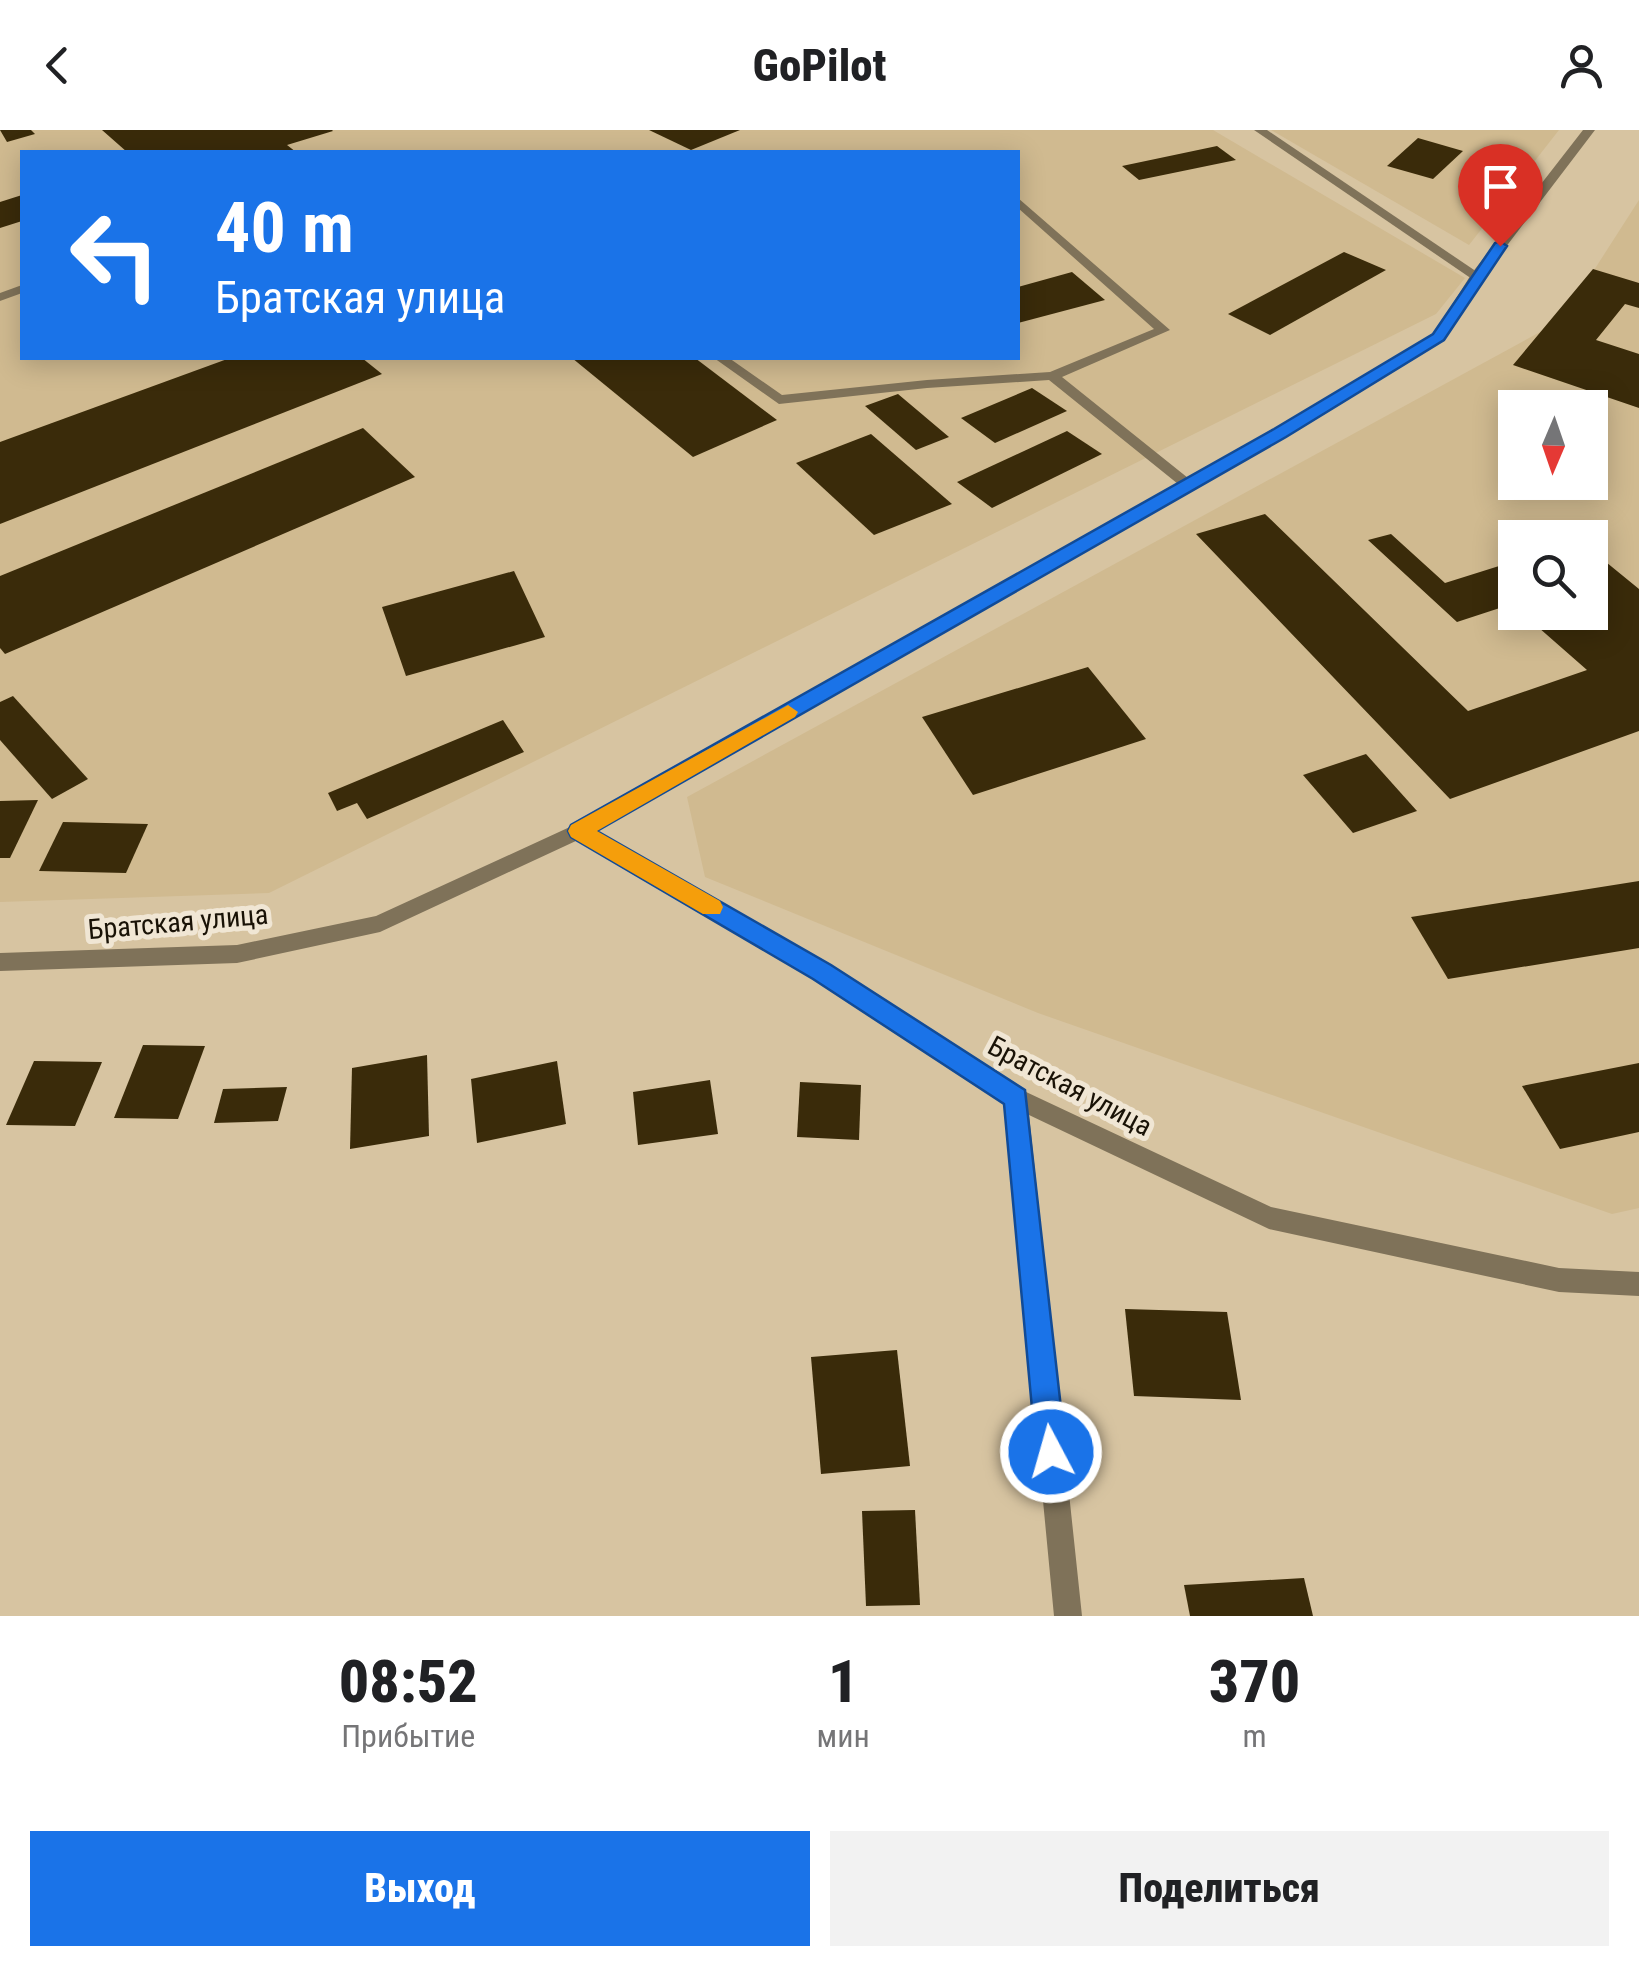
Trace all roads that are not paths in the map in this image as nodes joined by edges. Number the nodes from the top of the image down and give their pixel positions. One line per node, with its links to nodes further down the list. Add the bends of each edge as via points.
1 (1260, 130): 4 (street)
2 (1588, 130): 4 (street, Братская улица)
3 (1020, 204): 6 (street, via 1164,330)
4 (1477, 276): 7 (street, Братская улица, via 1439,337)
5 (724, 360): 6 (street, via 779,400)
6 (1052, 376): 7 (street)
7 (1188, 485): 8 (street, Братская улица)
8 (579, 831): 9 (street, Братская улица, via 380,924 238,954); 10 (street, Братская улица, via 822,972)
9 (0, 962)
10 (1016, 1098): 11 (street, Братская улица, via 1270,1218 1559,1280); 12 (street)
11 (1639, 1284)
12 (1068, 1616)

